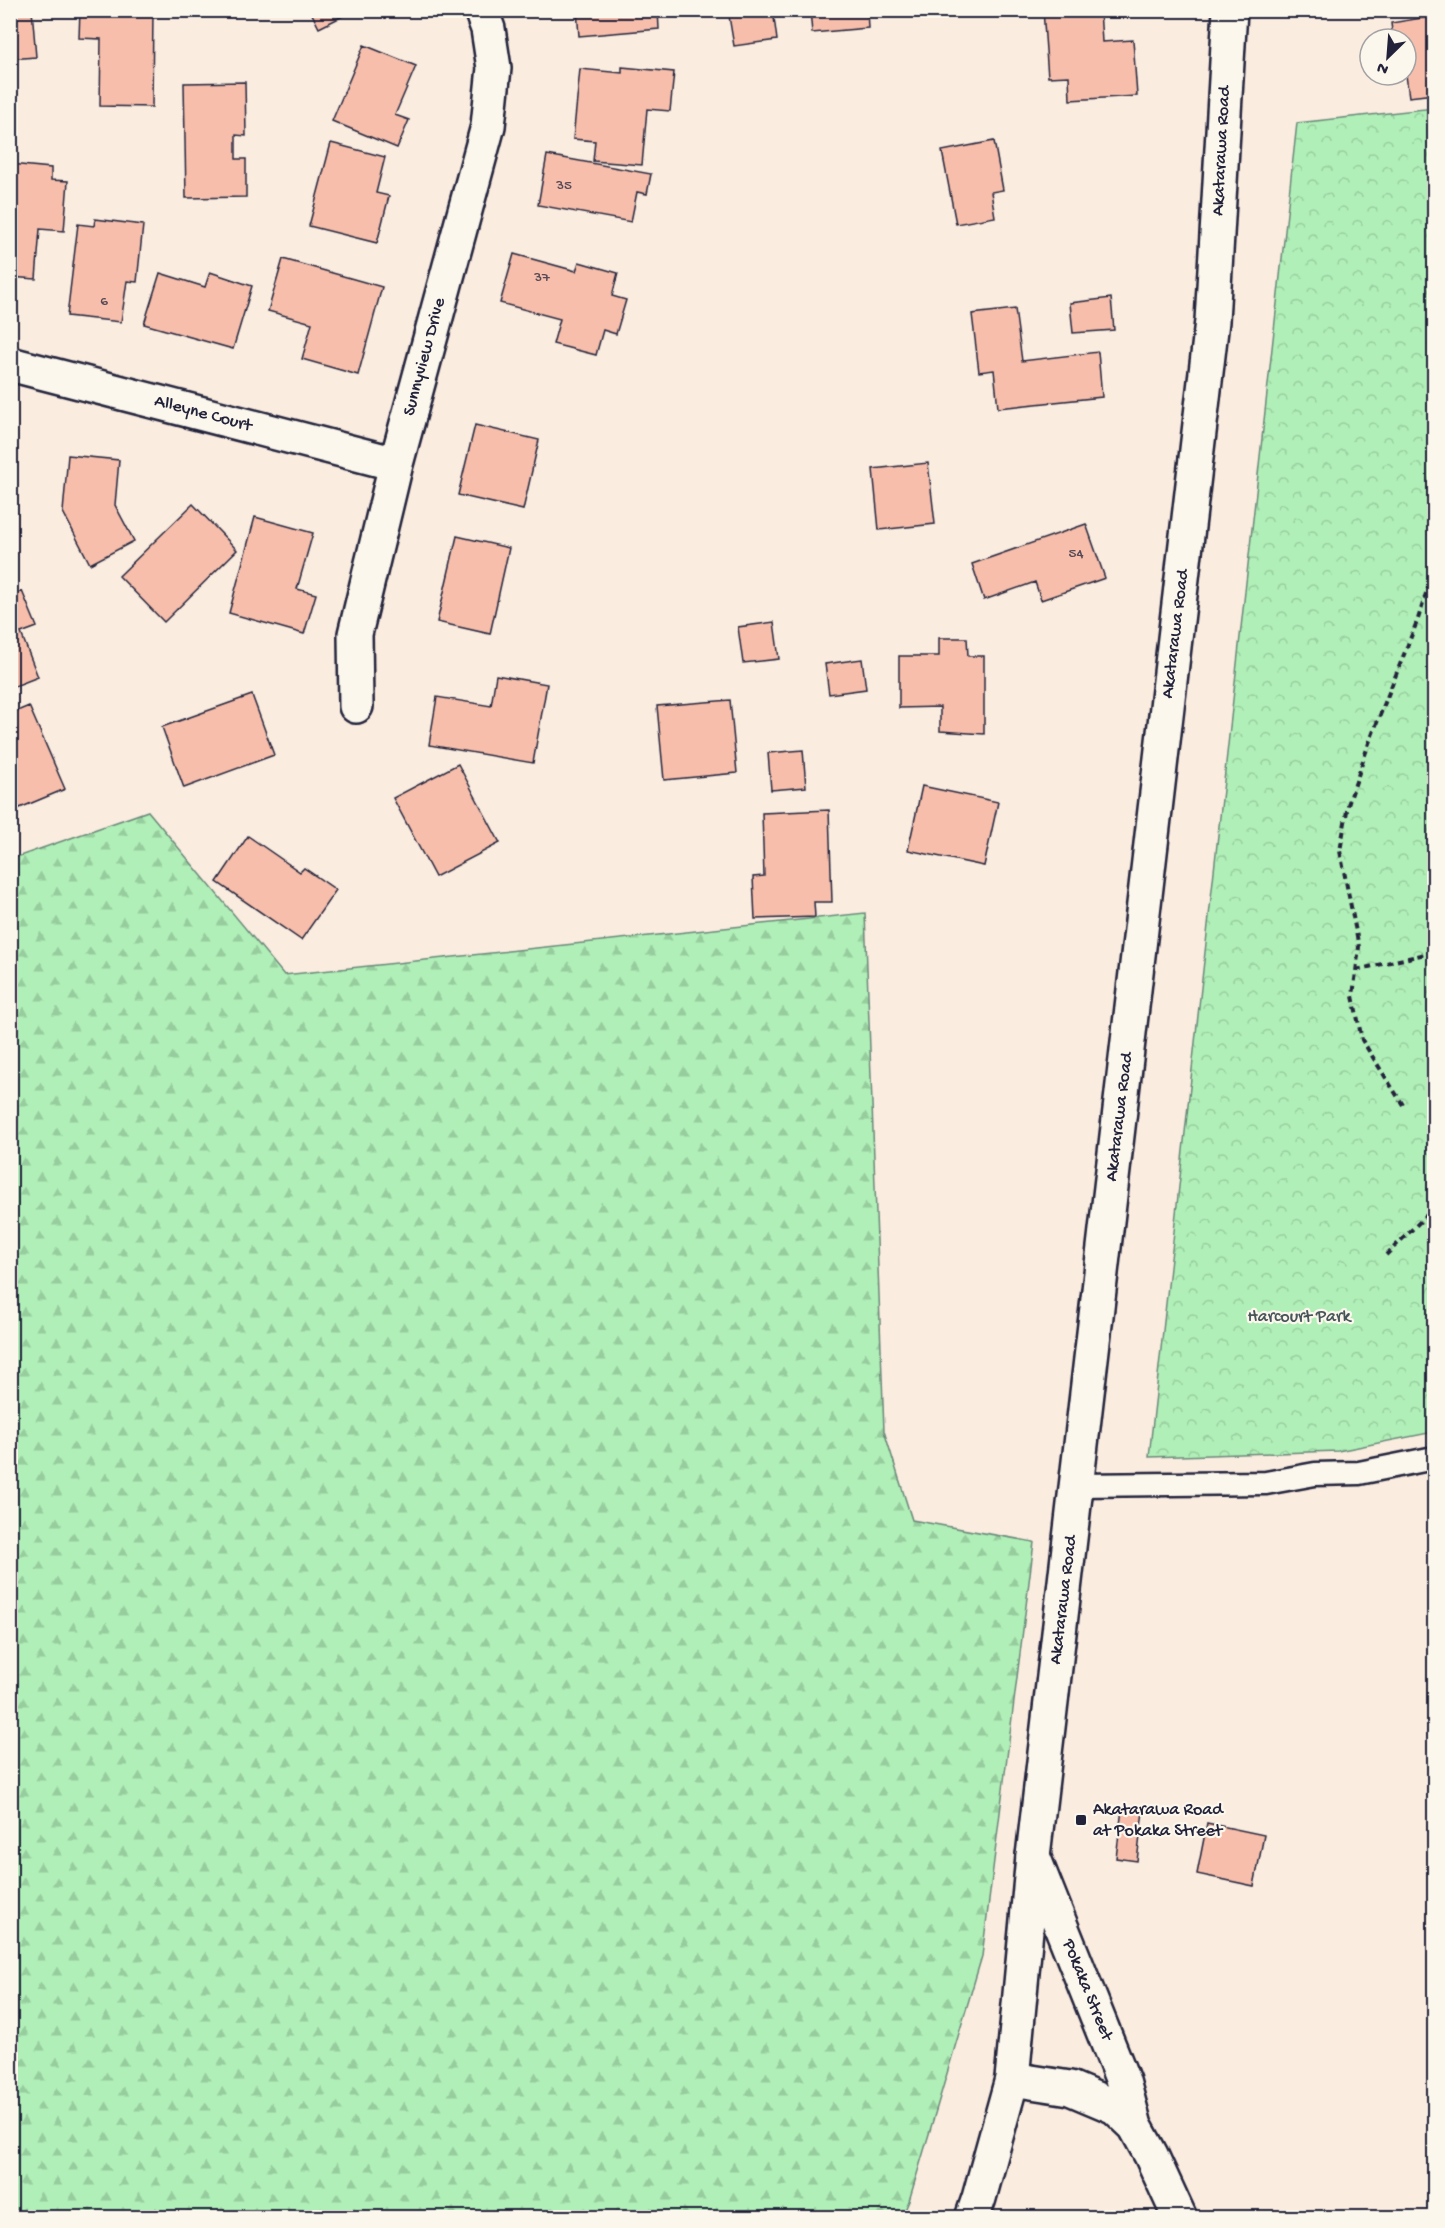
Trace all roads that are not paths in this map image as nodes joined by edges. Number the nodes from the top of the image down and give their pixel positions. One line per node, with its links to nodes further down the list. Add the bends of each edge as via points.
1 (481, 10): 4 (street, Sunnyview Drive, via 494,68 488,126)
2 (1230, 10): 7 (street, Akatarawa Road, via 1212,321)
3 (10, 364): 4 (street, Alleyne Court)
4 (396, 464): 5 (street, Sunnyview Drive, via 355,634)
5 (356, 706)
6 (1434, 1458): 7 (lane, via 1359,1473 1315,1474 1266,1483)
7 (1077, 1485): 8 (street, Akatarawa Road)
8 (1033, 1856): 9 (street, Akatarawa Road); 10 (street, Pokaka Street, via 1123,2081)
9 (1012, 2079): 10 (street, Pokaka Street, via 1070,2088 1096,2097 1115,2107); 11 (street, Akatarawa Road)
10 (1135, 2126): 12 (street, Pokaka Street)
11 (972, 2217)
12 (1180, 2217)

